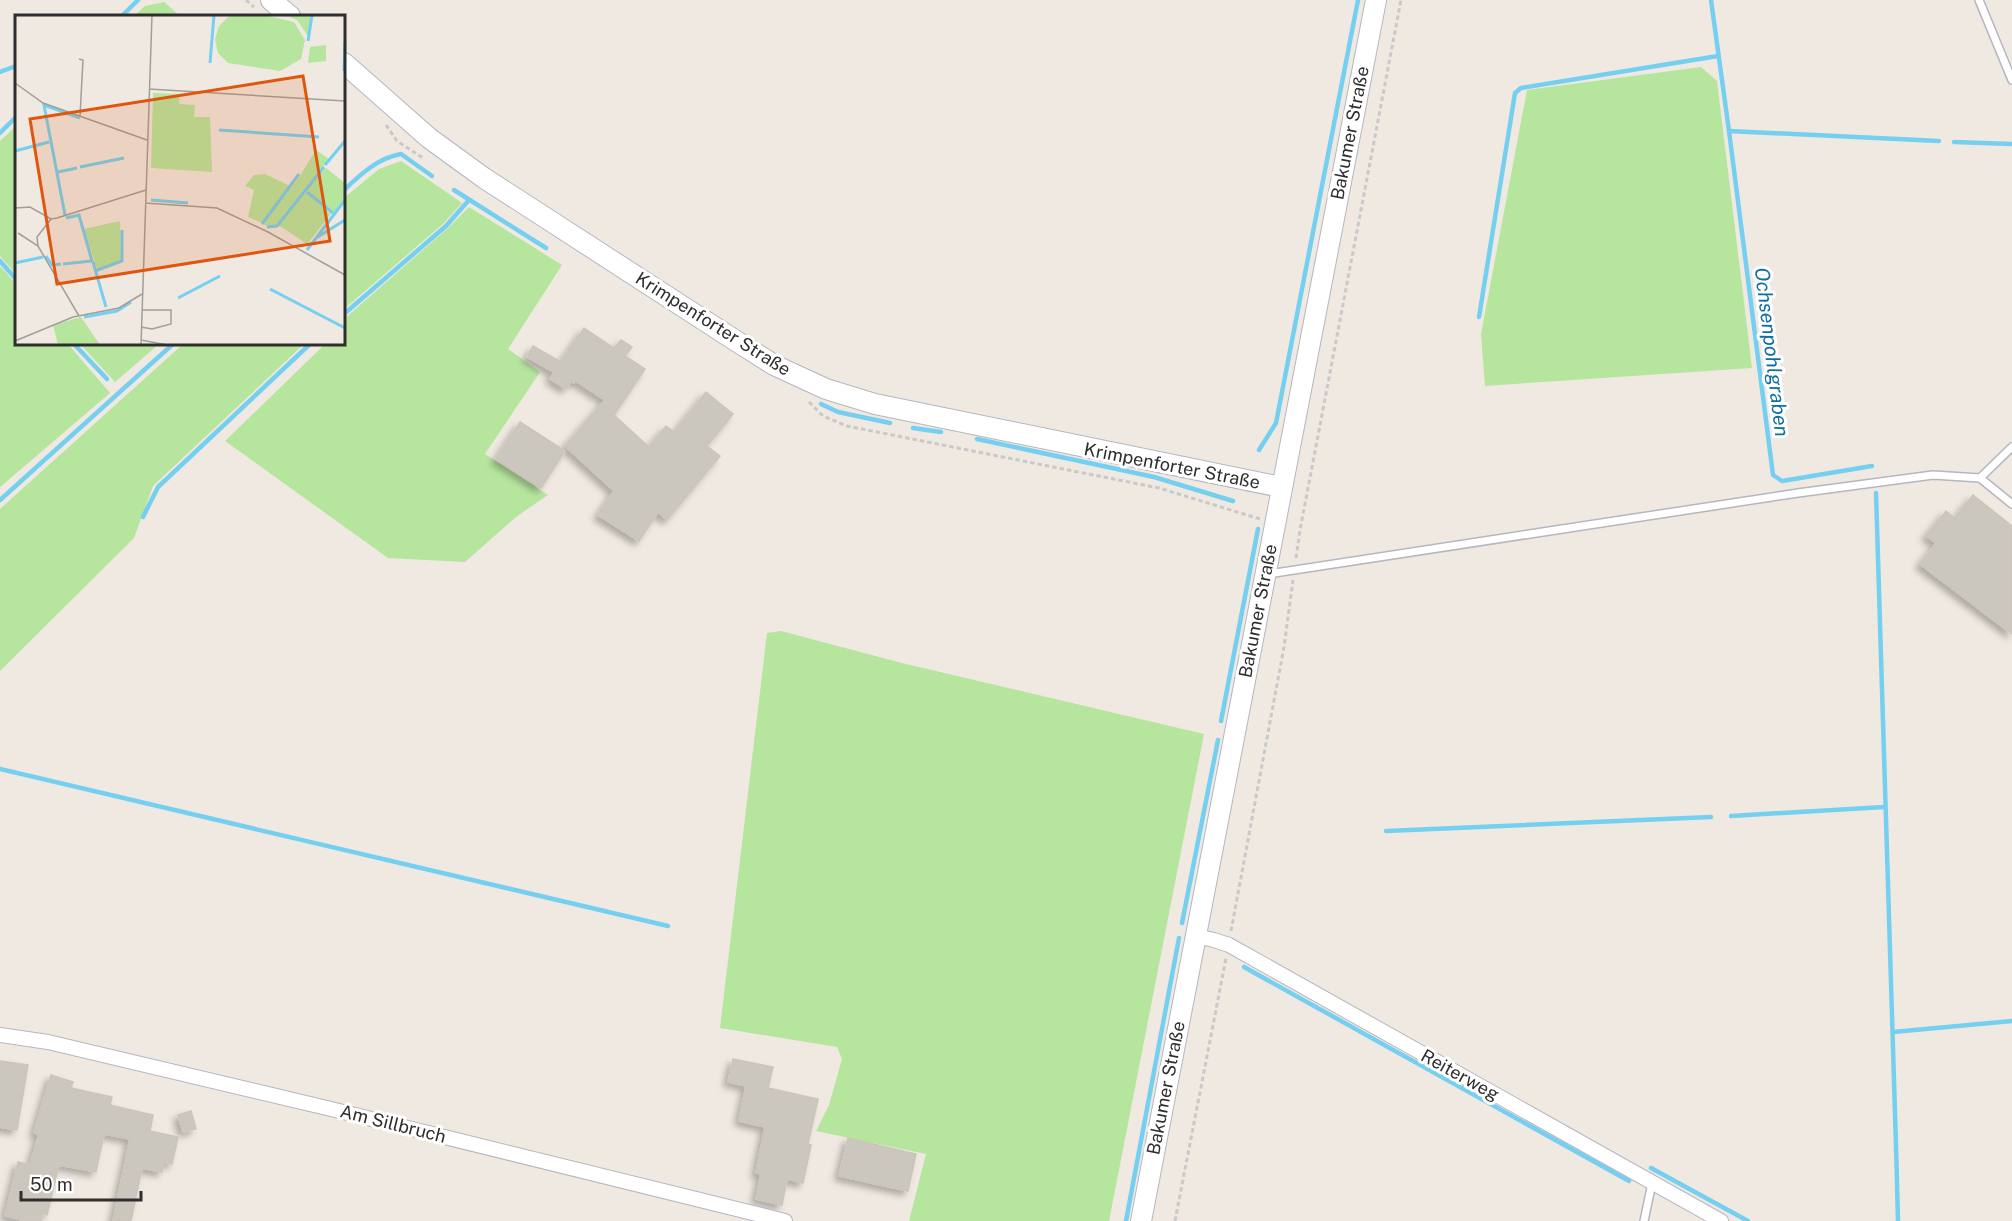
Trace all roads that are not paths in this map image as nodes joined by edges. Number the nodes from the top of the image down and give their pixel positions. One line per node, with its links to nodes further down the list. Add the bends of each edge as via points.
1 (271, 0): 4 (main road)
2 (1376, 0): 9 (main road, Bakumer Straße)
3 (1979, 0): 6 (lane)
4 (289, 15)
5 (345, 64): 9 (main road, Krimpenforter Straße, via 429,138 484,178 766,359 826,389 887,407)
6 (2012, 80)
7 (2012, 447): 8 (lane)
8 (1980, 478): 10 (lane); 11 (lane, via 1933,475 1798,493)
9 (1281, 487): 11 (main road, Bakumer Straße)
10 (2012, 504)
11 (1265, 575): 12 (main road, Bakumer Straße)
12 (1196, 936): 14 (street, Reiterweg, via 1228,945); 16 (main road, Bakumer Straße)
13 (0, 1035): 15 (street, Am Sillbruch, via 48,1042 320,1106)
14 (1652, 1183): 17 (lane); 18 (street, Reiterweg)
15 (785, 1221)
16 (1141, 1221)
17 (1644, 1221)
18 (1721, 1221)

